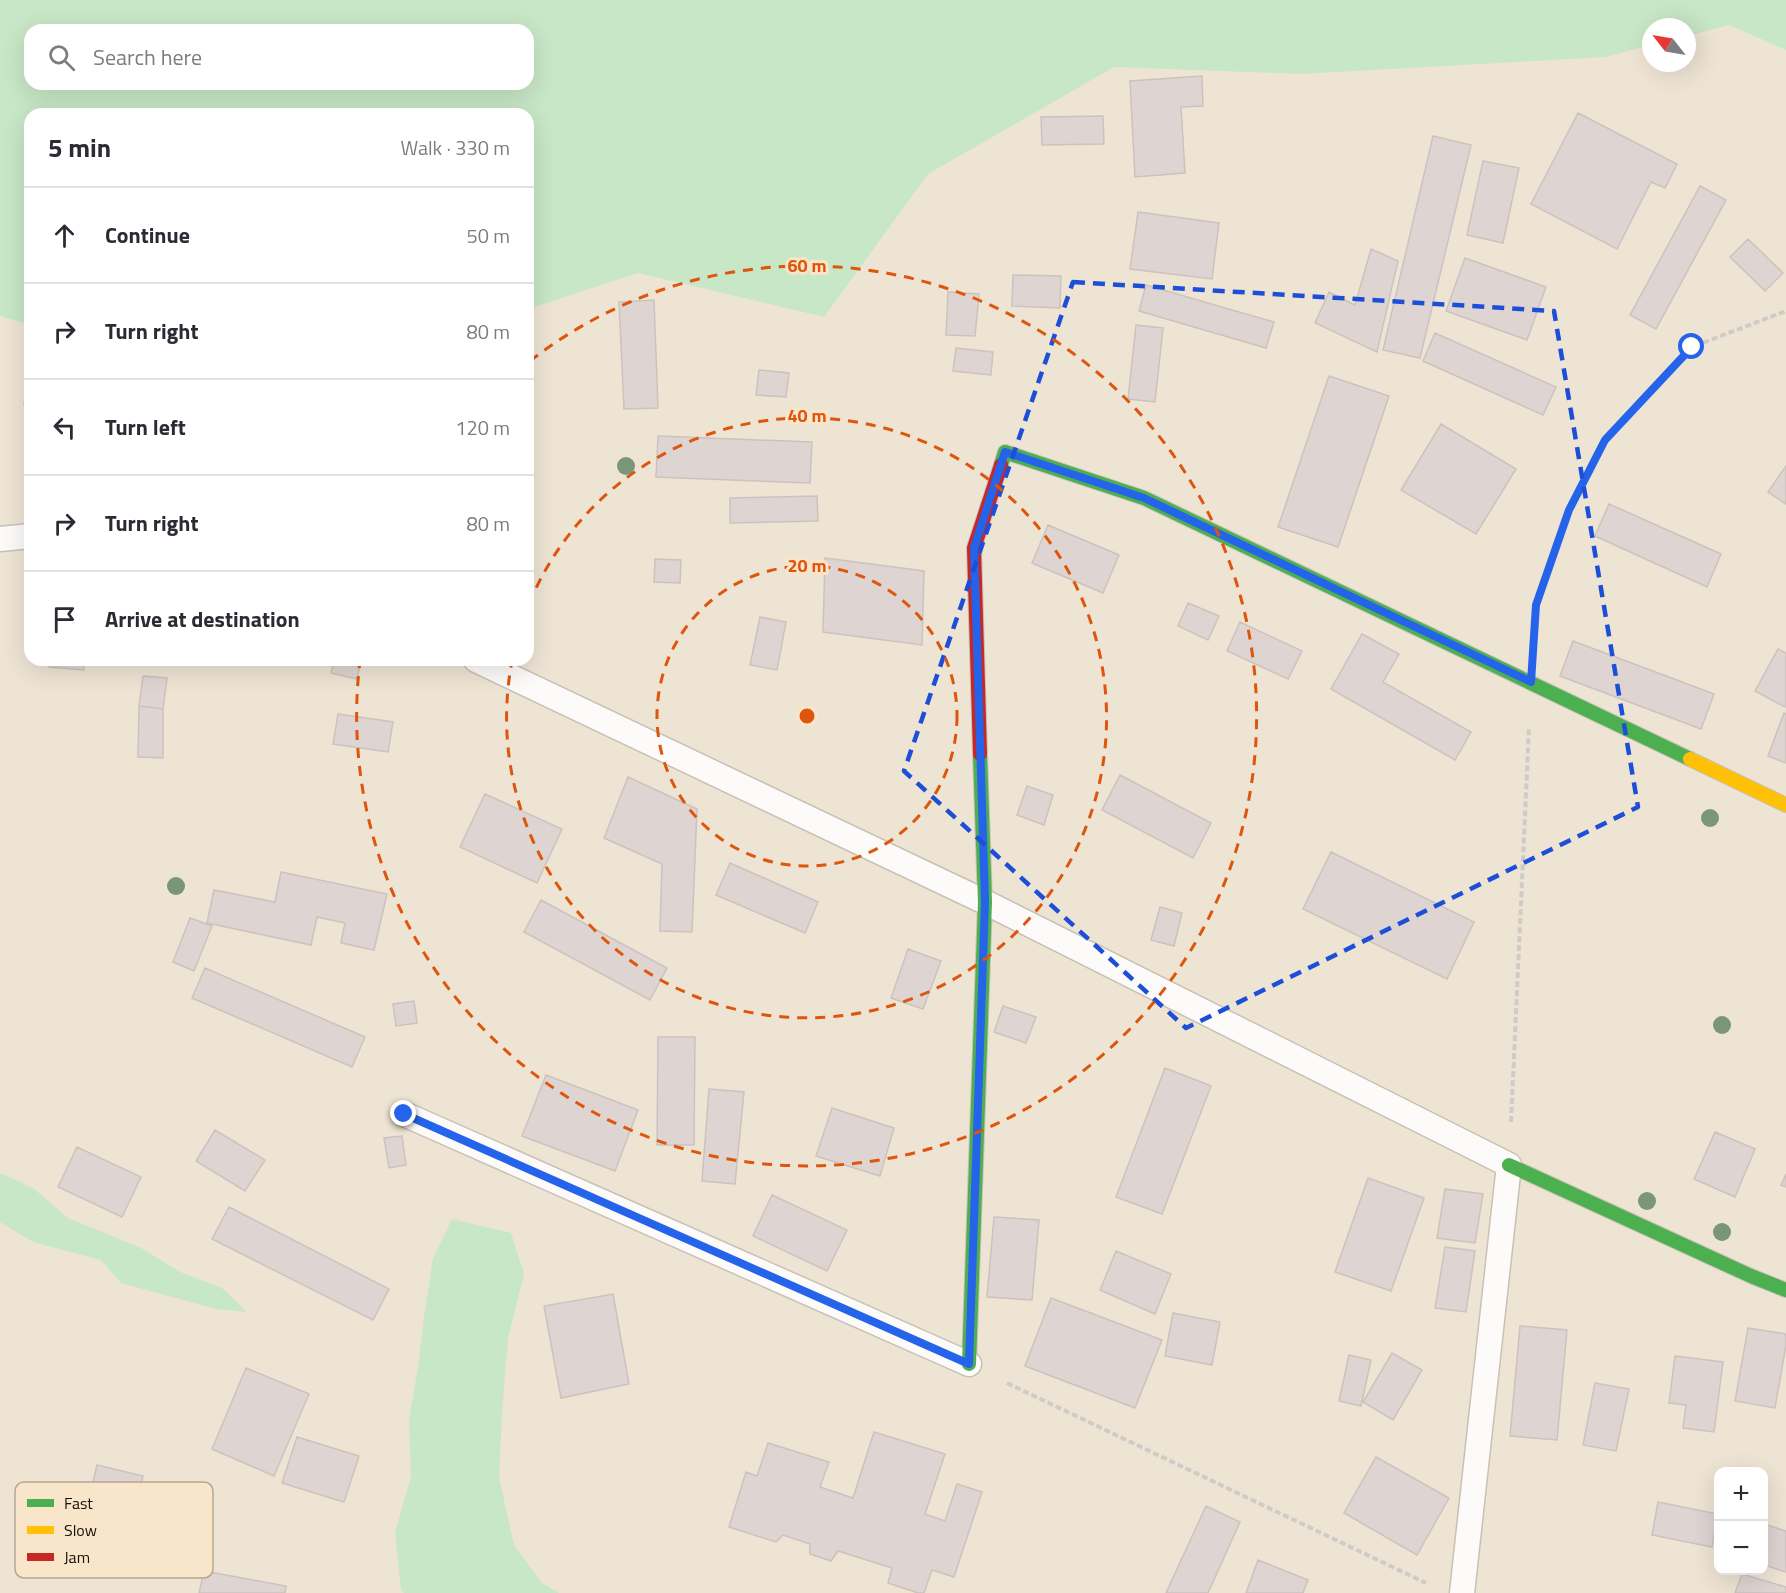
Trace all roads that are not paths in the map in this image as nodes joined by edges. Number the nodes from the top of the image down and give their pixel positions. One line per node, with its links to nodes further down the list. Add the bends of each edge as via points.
1 (24, 536): 2 (lane)
2 (0, 538)
3 (489, 666): 5 (lane)
4 (1786, 805): 5 (street, via 1144,498 1005,452 974,548)
5 (985, 902): 7 (lane); 9 (street)
6 (404, 1114): 9 (lane)
7 (1509, 1165): 8 (street); 10 (lane)
8 (1786, 1290)
9 (969, 1364)
10 (1462, 1593)

